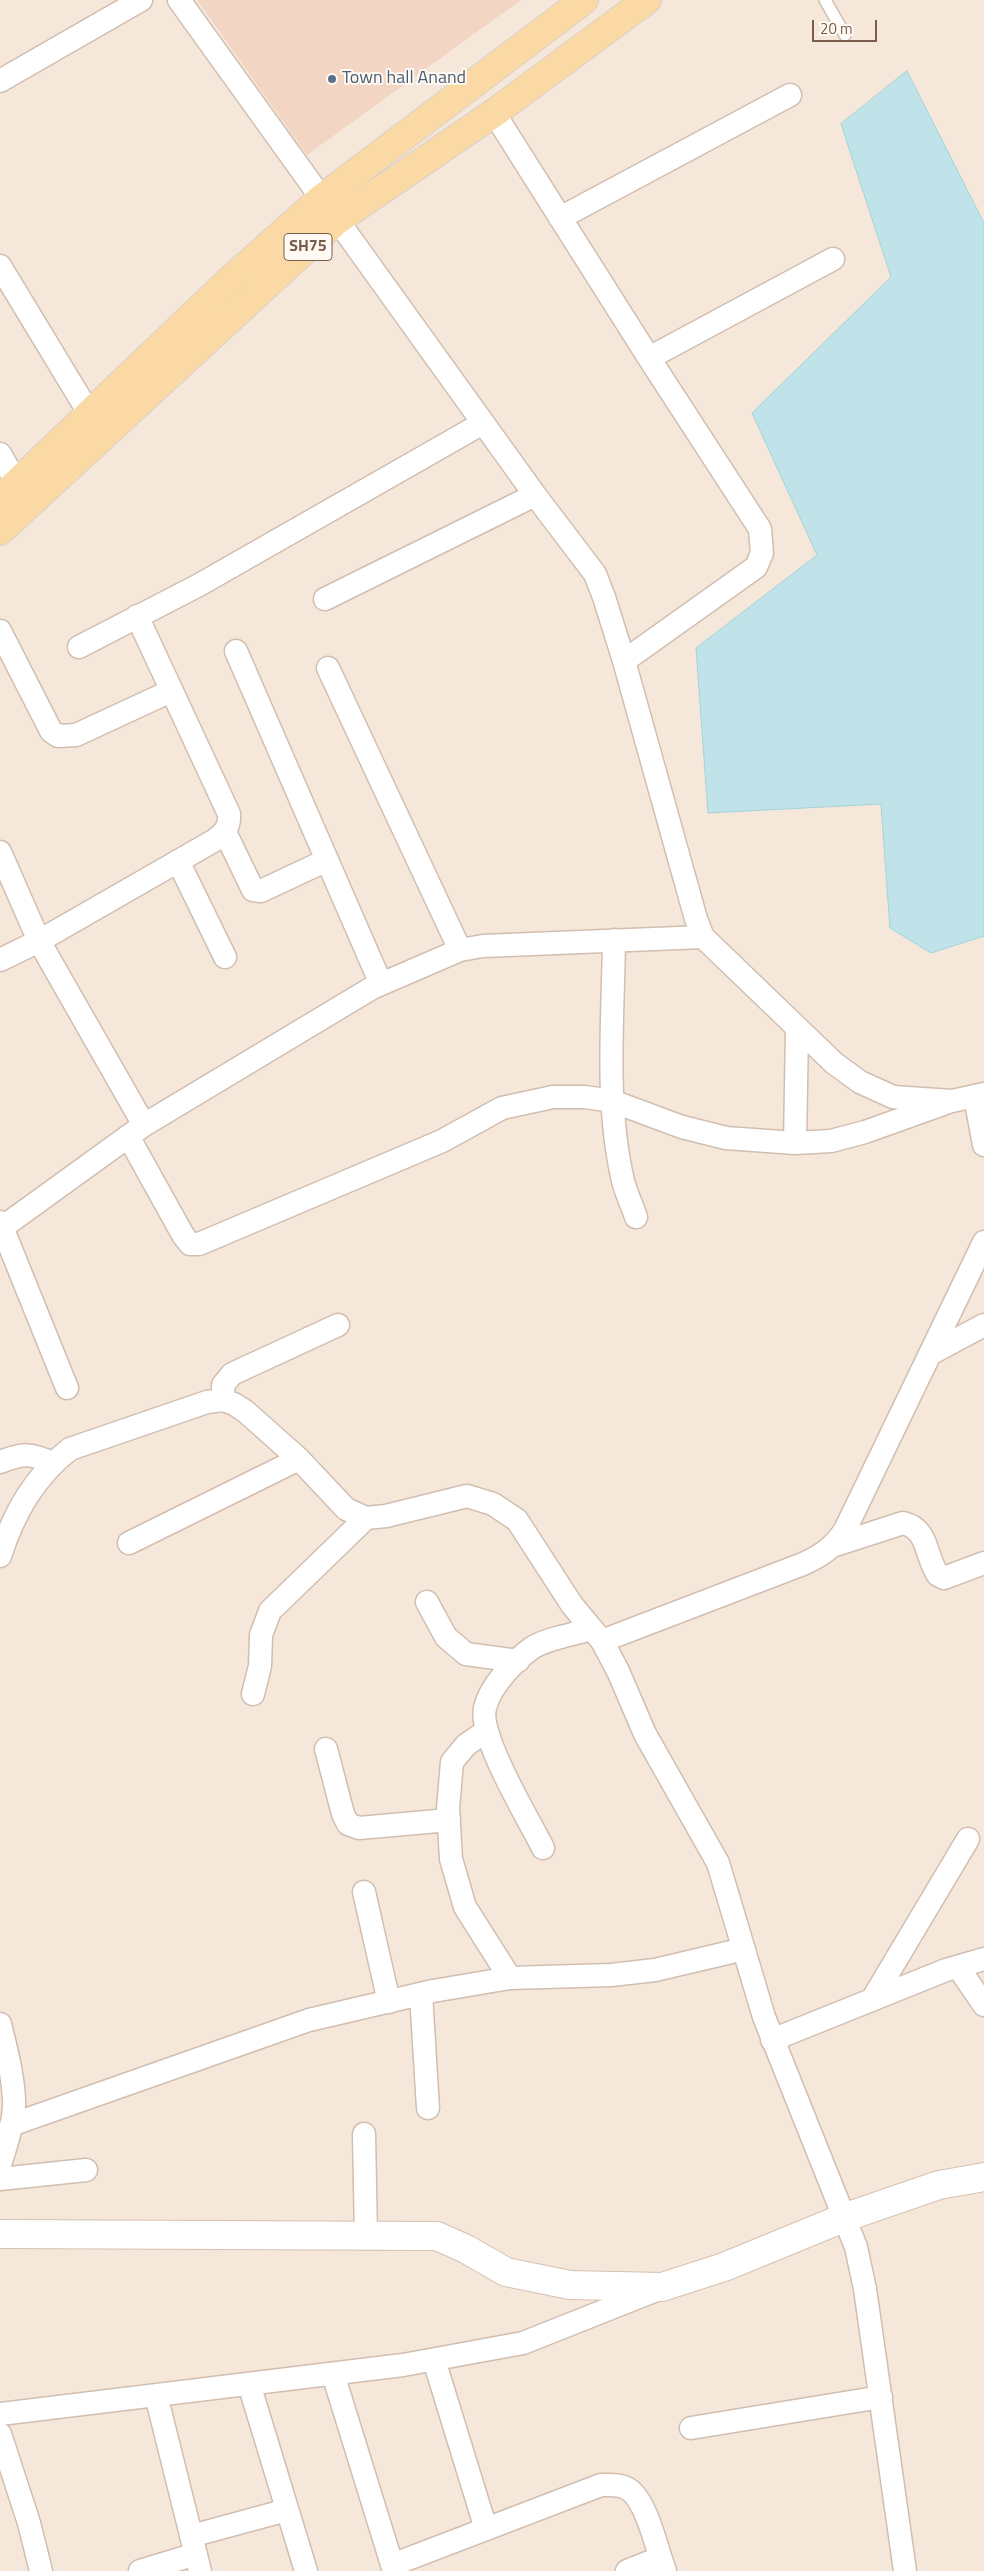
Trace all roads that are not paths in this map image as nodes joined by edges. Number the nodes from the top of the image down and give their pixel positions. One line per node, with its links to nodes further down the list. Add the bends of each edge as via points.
1 (141, 0): 7 (street)
2 (179, 0): 10 (street)
3 (584, 0): 10 (main road, SH75)
4 (647, 0): 9 (main road, SH75)
5 (825, 0): 6 (lane)
6 (845, 35)
7 (0, 81)
8 (790, 96): 11 (street)
9 (494, 113): 11 (street); 12 (main road, SH75)
10 (321, 199): 12 (street); 16 (main road, SH75, via 229,280)
11 (560, 218): 15 (street)
12 (336, 221): 17 (street); 21 (main road, SH75)
13 (833, 259): 15 (street)
14 (0, 266): 16 (street)
15 (649, 358): 27 (street, via 760,530 762,553 756,567)
16 (89, 413): 19 (main road, SH75)
17 (483, 423): 20 (street); 23 (street, via 199,585)
18 (0, 454): 19 (street)
19 (9, 491)
20 (535, 495): 22 (street); 27 (street, via 595,574)
21 (0, 531)
22 (325, 598)
23 (137, 616): 25 (street); 29 (street)
24 (0, 631): 29 (street, via 51,731 58,736 76,735)
25 (80, 647)
26 (236, 651): 32 (street)
27 (624, 661): 34 (street)
28 (328, 668): 37 (street)
29 (172, 691): 30 (street, via 230,814)
30 (225, 832): 32 (street, via 253,890 261,891); 33 (street)
31 (0, 852): 35 (street)
32 (327, 860): 40 (street)
33 (178, 861): 35 (street); 38 (street)
34 (703, 937): 36 (street); 41 (street)
35 (39, 940): 39 (street); 45 (street)
36 (614, 940): 37 (street, via 483,946); 43 (street)
37 (460, 950): 40 (street)
38 (225, 957)
39 (0, 960)
40 (381, 984): 45 (street)
41 (798, 1030): 44 (street, via 860,1082 893,1097); 46 (street)
42 (979, 1096): 44 (street); 47 (street)
43 (612, 1101): 45 (street, via 553,1097 502,1108 442,1141 199,1244 190,1244 183,1235); 46 (street, via 682,1127 726,1138); 48 (street, via 623,1183)
44 (952, 1101): 46 (street, via 898,1122 831,1141)
45 (136, 1131): 49 (street)
46 (795, 1143)
47 (984, 1145)
48 (636, 1217)
49 (1, 1226): 54 (street)
50 (984, 1242): 53 (street)
51 (338, 1325): 55 (street, via 232,1374 224,1385)
52 (984, 1325): 53 (street)
53 (930, 1354): 61 (street, via 845,1530)
54 (67, 1388)
55 (223, 1400): 56 (street, via 245,1411); 58 (street, via 207,1402 88,1442 70,1449)
56 (299, 1459): 59 (street, via 346,1509); 60 (street)
57 (0, 1462): 58 (street, via 20,1454 34,1454)
58 (53, 1463): 62 (street, via 10,1524)
59 (366, 1518): 65 (street, via 467,1496 492,1504 517,1520 572,1605); 67 (street, via 270,1610 261,1635 260,1666)
60 (129, 1543)
61 (835, 1544): 63 (street, via 903,1523 914,1526 921,1534 938,1575 944,1578); 65 (street, via 803,1564)
62 (0, 1556)
63 (984, 1563)
64 (427, 1602): 66 (street, via 446,1637 466,1654)
65 (596, 1635): 66 (street, via 533,1647); 74 (street, via 618,1671 645,1734 718,1863)
66 (518, 1661): 68 (street, via 492,1692 485,1709)
67 (253, 1694)
68 (486, 1731): 70 (street, via 466,1745 452,1762); 72 (street)
69 (326, 1749): 70 (street, via 348,1824 359,1828)
70 (449, 1820): 77 (street, via 451,1859 465,1907)
71 (968, 1839): 79 (street)
72 (543, 1848)
73 (364, 1892): 80 (street)
74 (744, 1948): 77 (street, via 655,1970 611,1975); 83 (street)
75 (984, 1959): 76 (street)
76 (958, 1967): 79 (street); 81 (street)
77 (510, 1978): 78 (street)
78 (420, 1994): 80 (street); 85 (street)
79 (872, 2000): 83 (street)
80 (389, 2002): 86 (street, via 309,2020)
81 (984, 2005)
82 (0, 2024): 84 (street)
83 (772, 2040): 92 (street)
84 (5, 2072): 86 (street, via 14,2102)
85 (428, 2108)
86 (11, 2125): 88 (street)
87 (364, 2134): 94 (street)
88 (0, 2165)
89 (86, 2170): 91 (street)
90 (984, 2177): 92 (street, via 939,2185)
91 (0, 2179)
92 (846, 2217): 95 (street, via 724,2267); 100 (street, via 862,2266)
93 (0, 2234): 94 (street)
94 (366, 2236): 95 (street, via 437,2236 506,2272 570,2285)
95 (662, 2287): 96 (street, via 523,2343)
96 (434, 2360): 97 (street); 105 (street)
97 (333, 2374): 98 (street); 108 (street)
98 (249, 2384): 99 (street); 104 (street)
99 (156, 2395): 101 (street); 106 (street)
100 (881, 2397): 102 (street); 113 (street)
101 (0, 2414)
102 (691, 2428)
103 (0, 2434): 110 (street)
104 (287, 2510): 106 (street); 109 (street)
105 (486, 2529): 107 (street, via 601,2485 618,2485 631,2491 641,2504); 108 (street)
106 (195, 2554): 111 (street)
107 (662, 2565): 112 (street)
108 (393, 2568)
109 (303, 2570)
110 (41, 2571)
111 (140, 2571)
112 (627, 2571)
113 (905, 2571)

